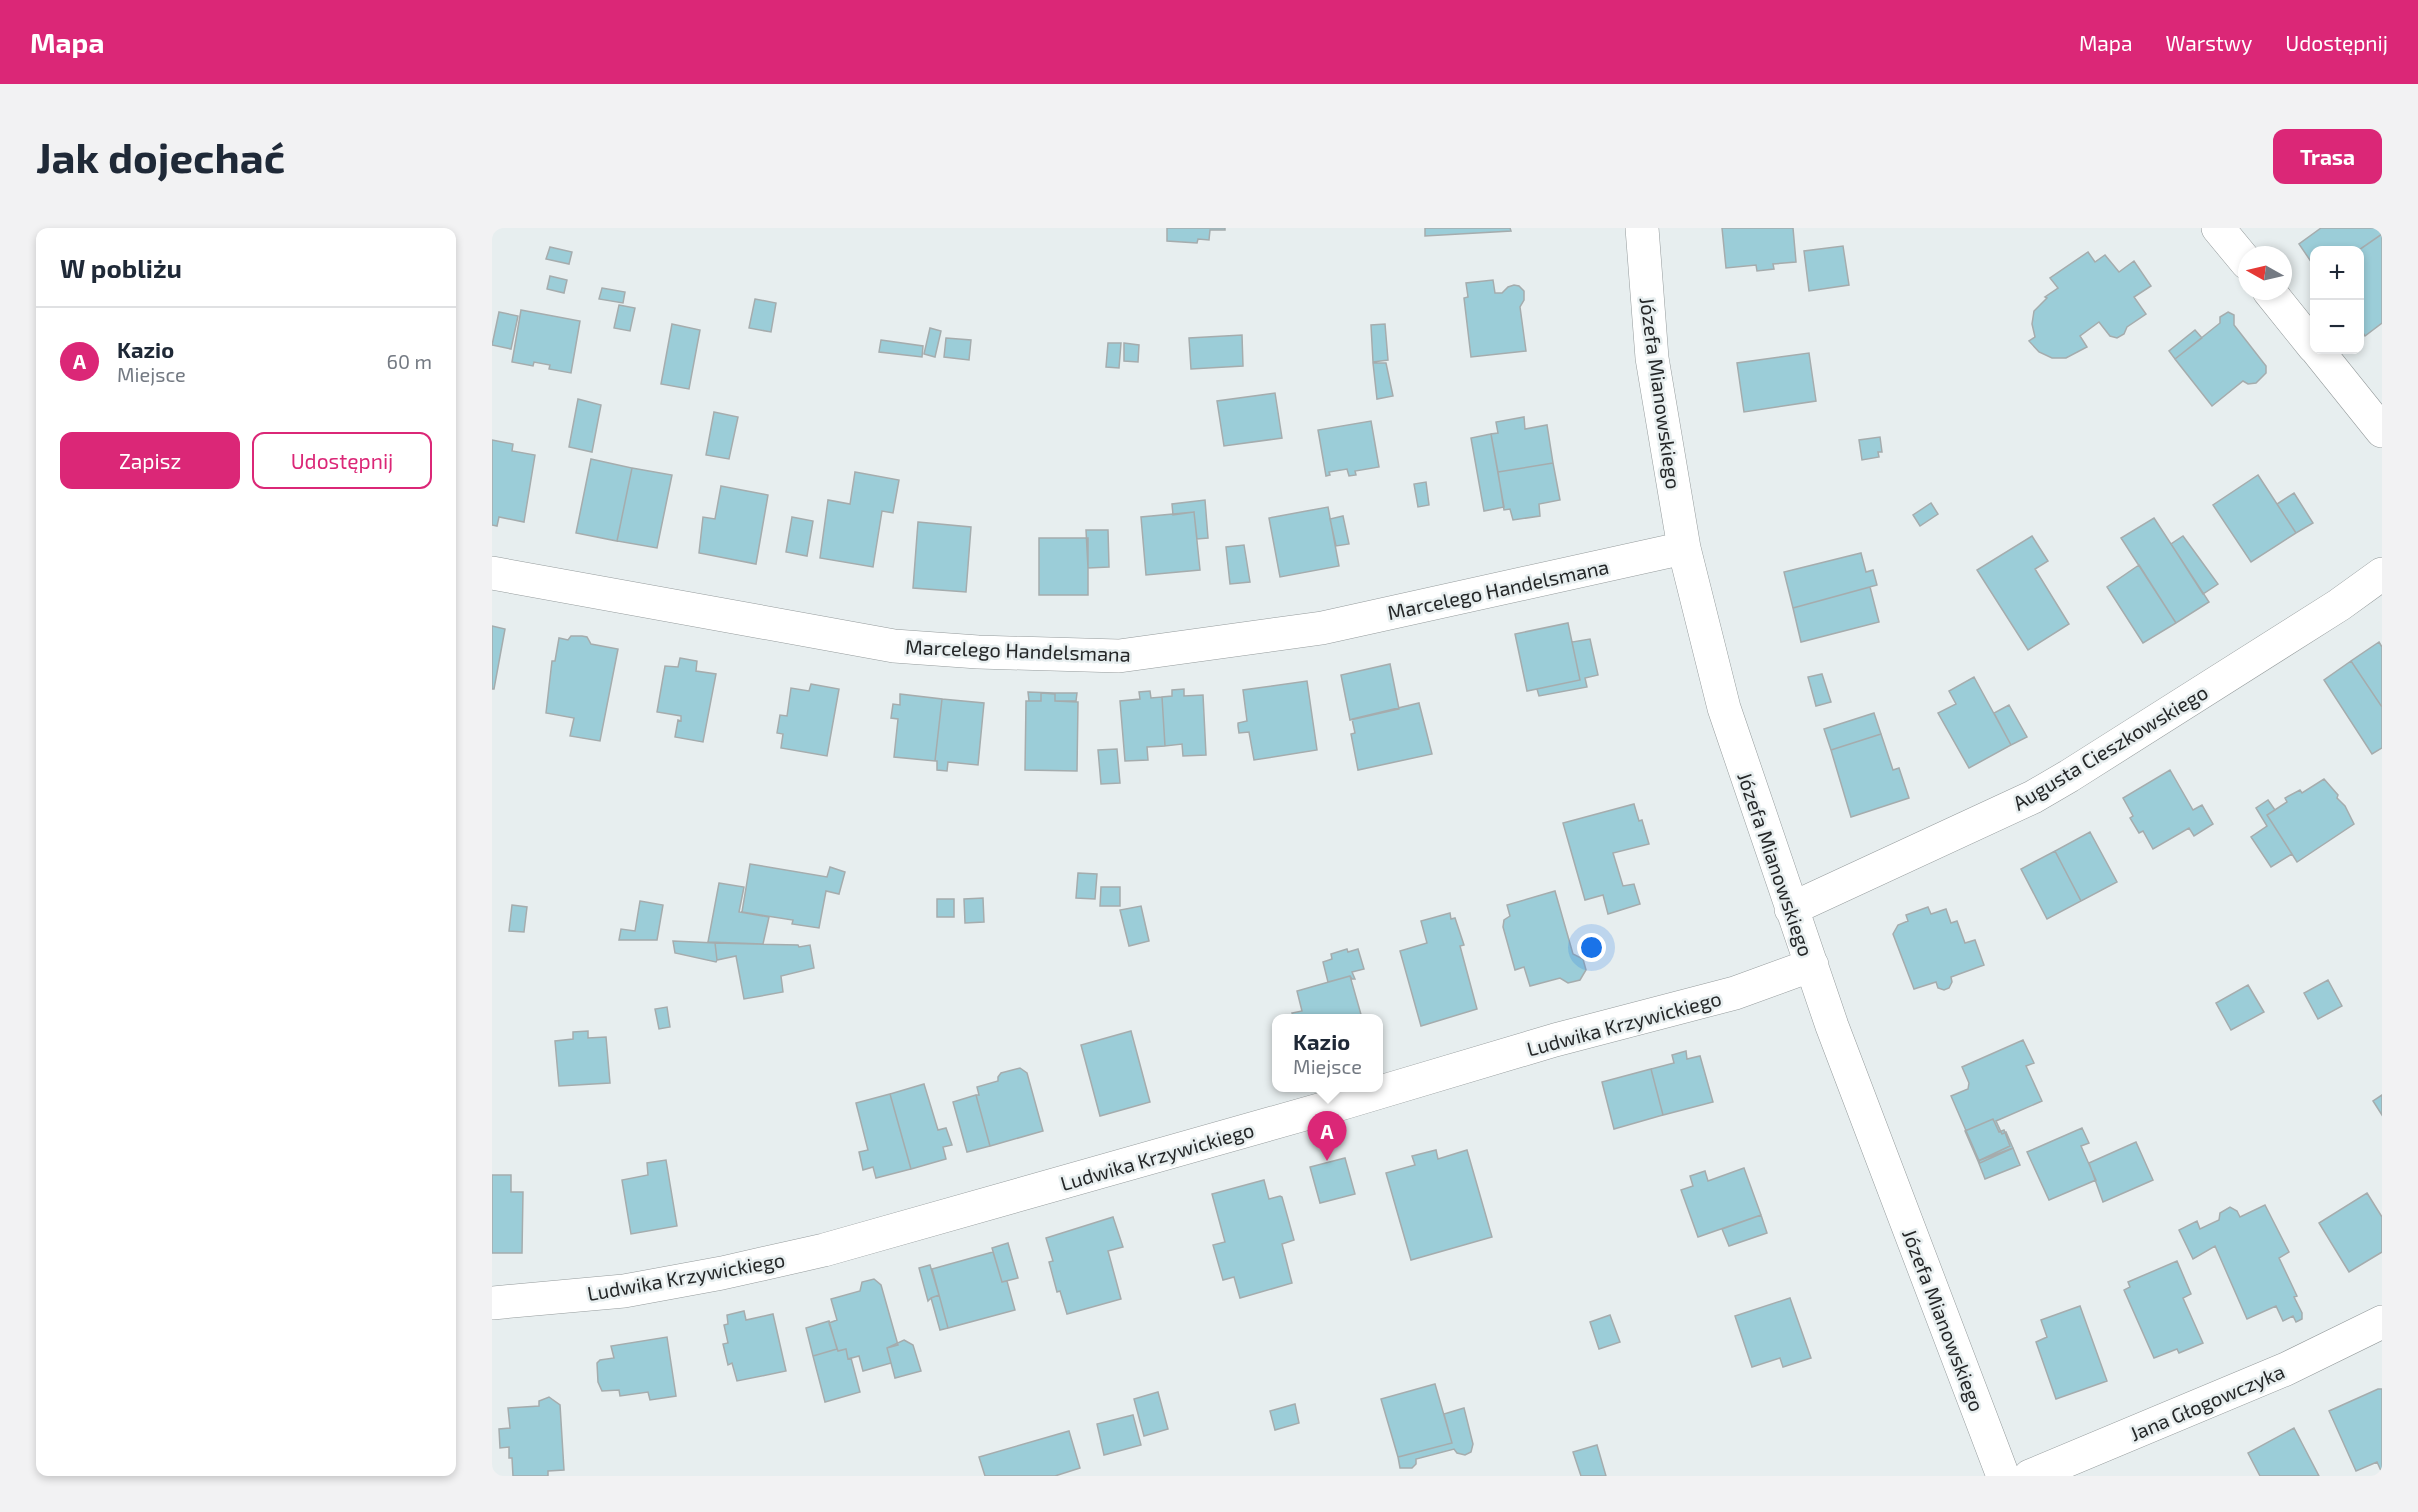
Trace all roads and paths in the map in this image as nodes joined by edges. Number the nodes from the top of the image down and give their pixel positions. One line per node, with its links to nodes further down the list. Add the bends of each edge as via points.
1 (1642, 228): 8 (street, Józefa Mianowskiego, via 1653,358)
2 (2218, 228): 3 (street)
3 (2238, 252)
4 (2276, 300): 5 (street)
5 (2310, 342)
6 (2320, 354): 7 (street)
7 (2382, 431)
8 (1684, 548): 9 (street, Marcelego Handelsmana, via 1322,628 1119,656 894,646); 11 (street, Józefa Mianowskiego, via 1727,719)
9 (492, 573)
10 (2382, 574): 11 (street, Augusta Cieszkowskiego, via 2033,797)
11 (1791, 909): 12 (street, Józefa Mianowskiego)
12 (1812, 965): 13 (street, Ludwika Krzywickiego, via 1735,993 1555,1040); 17 (street, Józefa Mianowskiego)
13 (1383, 1091)
14 (1380, 1092): 15 (street, Ludwika Krzywickiego, via 824,1250 624,1291)
15 (492, 1303)
16 (2382, 1322): 18 (street, Jana Głogowczyka, via 2286,1370)
17 (2003, 1476)
18 (2030, 1476)

